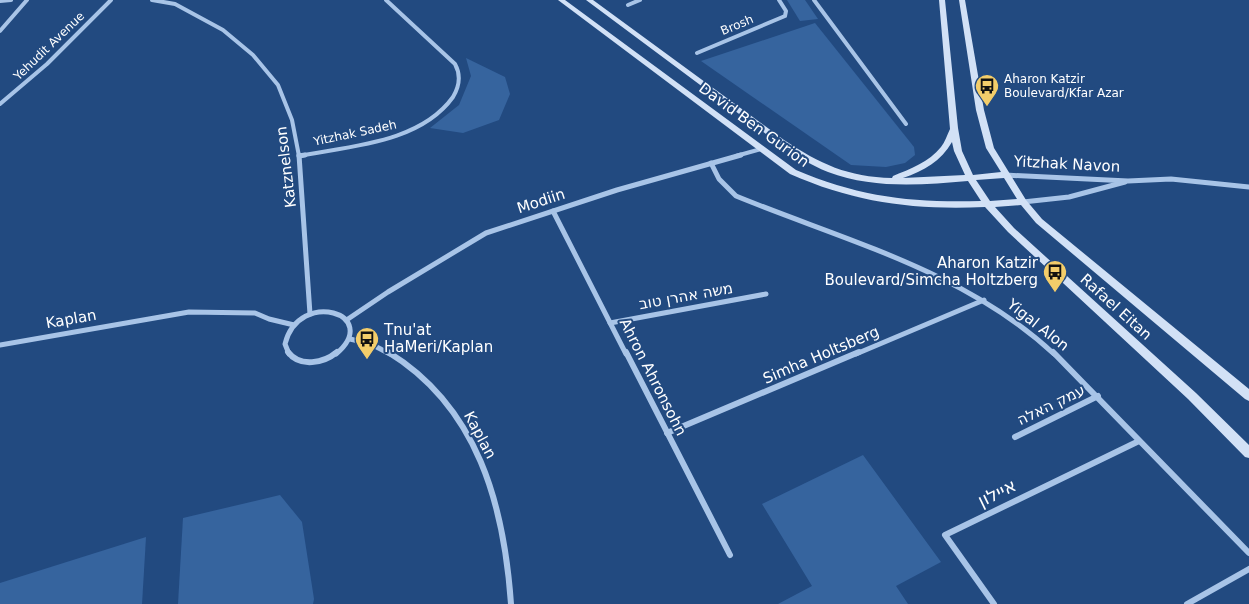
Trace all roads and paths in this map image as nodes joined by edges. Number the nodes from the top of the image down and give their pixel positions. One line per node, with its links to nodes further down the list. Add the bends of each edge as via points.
1 (12, 0): 14 (street)
2 (27, 0): 17 (street)
3 (111, 0): 19 (street, Yehudit Avenue, via 47,64)
4 (152, 0): 15 (street, Katznelson)
5 (184, 0): 15 (street)
6 (386, 0): 23 (street, Yitzhak Sadeh, via 458,69 459,82 454,95 438,114 402,134)
7 (561, 0): 22 (main road, David Ben Gurion)
8 (589, 0): 27 (main road, David Ben Gurion, via 805,158 840,174)
9 (640, 0): 16 (street)
10 (779, 0): 18 (street, Brosh, via 786,10 785,16)
11 (814, 0): 20 (street)
12 (942, 0): 21 (main road, Rafael Eitan)
13 (962, 0): 25 (main road, Rafael Eitan, via 984,131)
14 (0, 1)
15 (175, 4): 23 (street, Katznelson, via 223,30 253,55 278,85 292,120)
16 (628, 5)
17 (0, 31)
18 (697, 53)
19 (0, 104)
20 (906, 124)
21 (954, 128): 26 (main road, Rafael Eitan, via 958,150); 27 (main road, via 947,146 937,158)
22 (761, 149): 24 (street, Modiin); 31 (main road, David Ben Gurion, via 793,172 845,193 909,204)
23 (299, 156): 35 (street, Katznelson)
24 (711, 163): 32 (street, Modiin); 34 (street, Yigal Alon, via 719,179 736,196 912,263)
25 (1005, 175): 26 (main road, David Ben Gurion); 28 (street, Yitzhak Navon); 30 (main road, Rafael Eitan)
26 (970, 177): 27 (main road, David Ben Gurion); 31 (main road, Rafael Eitan)
27 (889, 181)
28 (1128, 181): 29 (street, Yitzhak Navon, via 1171,179); 30 (street, Yitzhak Navon, via 1069,197)
29 (1249, 189)
30 (1022, 202): 31 (main road, Yitzhak Navon); 42 (main road, Rafael Eitan, via 1039,220)
31 (987, 204): 46 (main road, Rafael Eitan, via 1010,230 1192,396)
32 (553, 211): 36 (street, Modiin, via 486,233); 37 (street, Ahron Ahronsohn)
33 (766, 294): 37 (street, משה אהרן טוב)
34 (984, 300): 41 (street, Yigal Alon, via 1058,355); 43 (street, Simha Holtsberg)
35 (310, 314): 36 (street, via 336,312); 38 (street)
36 (348, 319): 39 (street, via 352,329)
37 (610, 323): 43 (street, Ahron Ahronsohn)
38 (294, 325): 39 (street, via 286,338 287,351 305,363 326,360); 40 (street, Kaplan, via 255,313 194,312)
39 (350, 339): 50 (street, Kaplan, via 370,343 400,360 436,392 461,422 482,462 500,522 506,546)
40 (0, 345)
41 (1098, 396): 44 (street, עמק האלה); 45 (street, Yigal Alon)
42 (1249, 396)
43 (667, 433): 48 (street, Ahron Ahronsohn)
44 (1015, 437)
45 (1139, 441): 47 (street, Yigal Alon); 51 (street, איילון, via 944,535)
46 (1249, 454)
47 (1249, 552)
48 (730, 555)
49 (1249, 569): 52 (street)
50 (510, 600)
51 (994, 604)
52 (1187, 604)

